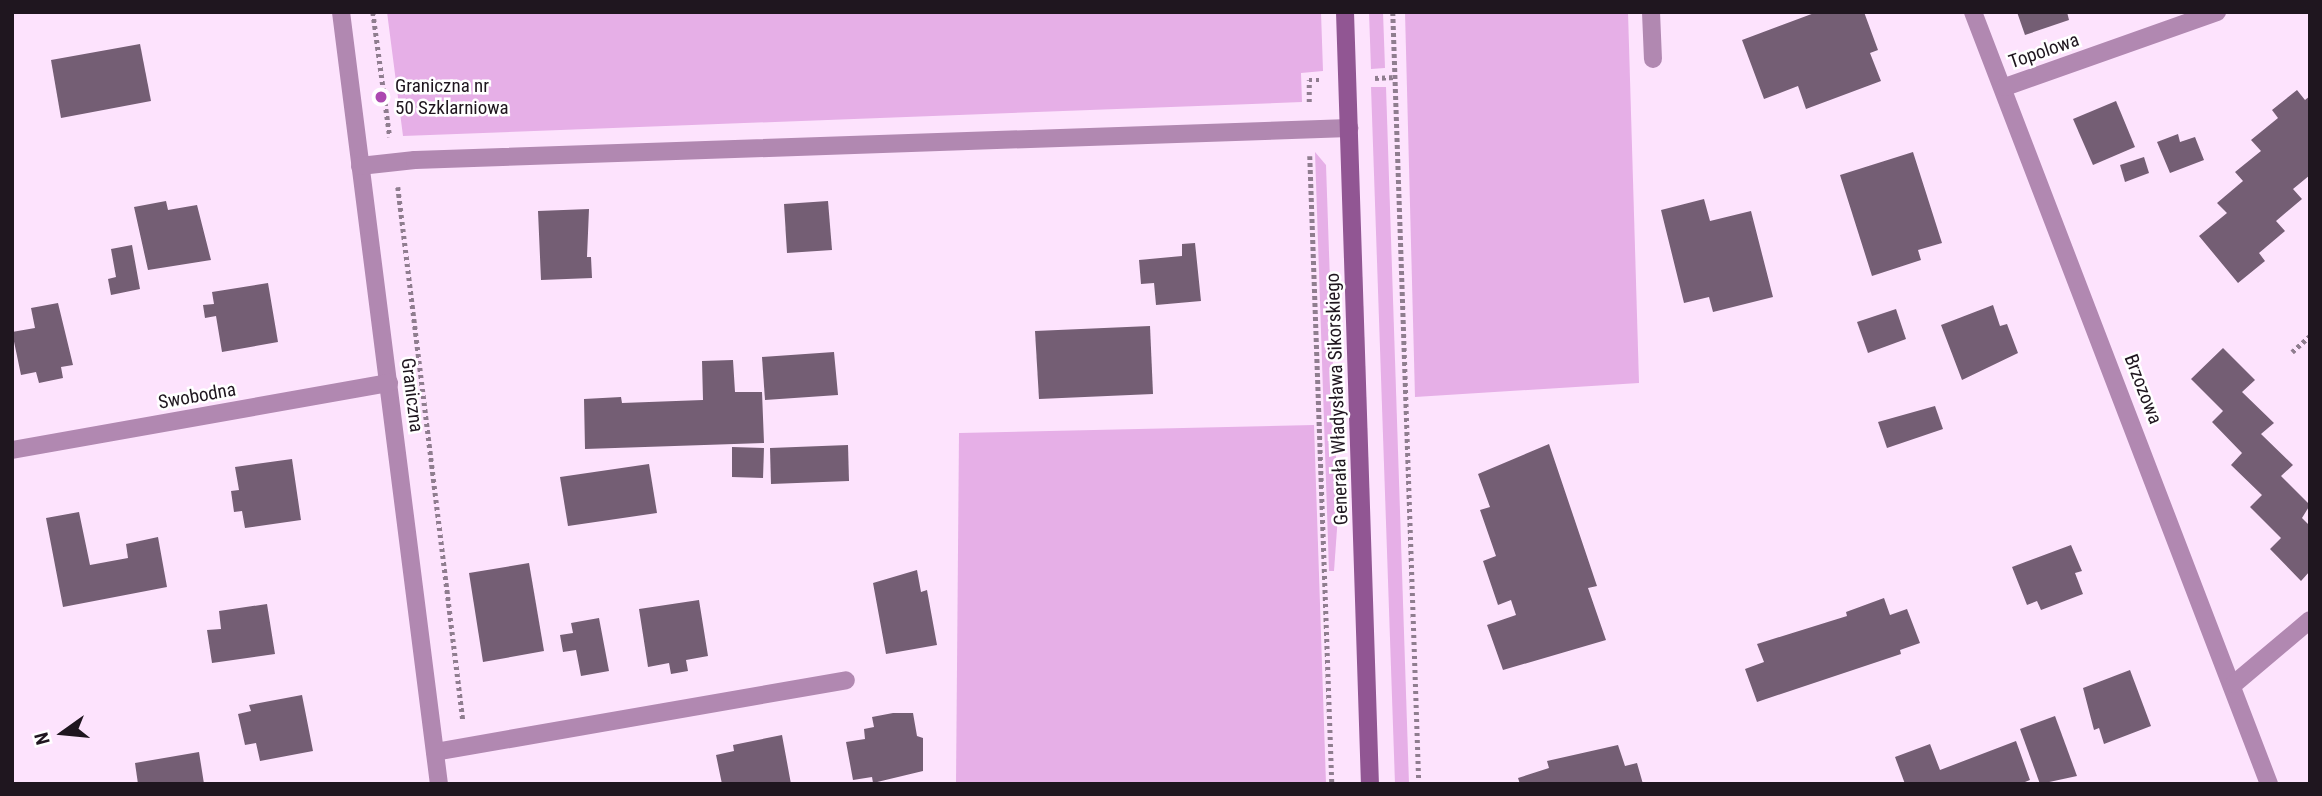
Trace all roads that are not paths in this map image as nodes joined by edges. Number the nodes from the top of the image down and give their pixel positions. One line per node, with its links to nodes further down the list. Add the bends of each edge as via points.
1 (341, 12): 9 (street, Graniczna)
2 (1345, 12): 8 (street, Generała Władysława Sikorskiego)
3 (1651, 12): 6 (street)
4 (1973, 12): 7 (street, Brzozowa)
5 (2217, 12): 7 (street, Topolowa)
6 (1653, 59)
7 (2005, 87): 14 (street, Brzozowa)
8 (1349, 128): 9 (street); 17 (street, Generała Władysława Sikorskiego)
9 (360, 166): 10 (street, Graniczna)
10 (389, 383): 11 (street, Swobodna); 15 (street, Graniczna)
11 (12, 450)
12 (2310, 620): 14 (street)
13 (846, 680): 15 (street)
14 (2234, 684): 18 (street, Brzozowa)
15 (435, 752): 16 (street, Graniczna)
16 (439, 784)
17 (1370, 784)
18 (2269, 784)

